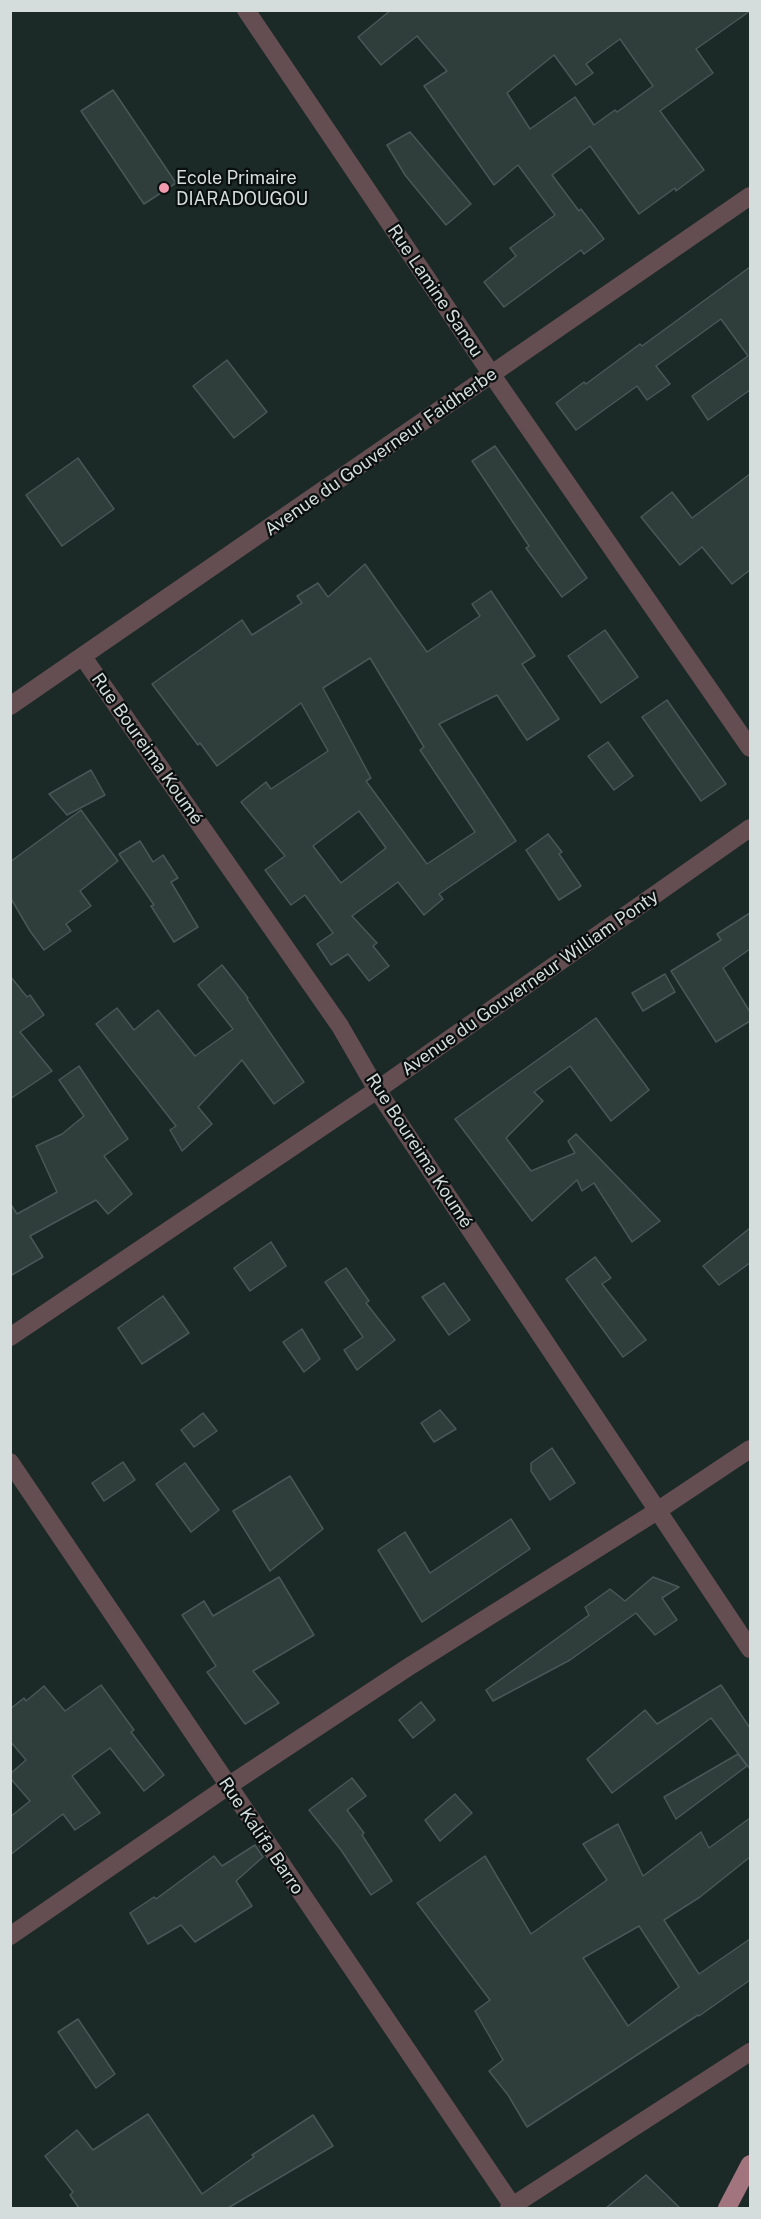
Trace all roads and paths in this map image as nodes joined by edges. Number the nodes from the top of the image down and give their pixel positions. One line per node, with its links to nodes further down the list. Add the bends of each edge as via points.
1 (246, 10): 3 (street, Rue Lamine Sanou)
2 (750, 196): 3 (street, Avenue du Gouverneur Faidherbe)
3 (492, 375): 4 (street, Avenue du Gouverneur Faidherbe); 6 (street, Rue Lamine Sanou)
4 (83, 657): 5 (street, Avenue du Gouverneur Faidherbe); 8 (street, Rue Boureima Koumé, via 340,1026)
5 (10, 706)
6 (750, 748)
7 (750, 828): 8 (street, Avenue du Gouverneur William Ponty)
8 (377, 1090): 9 (street, Avenue du Gouverneur William Ponty); 12 (street, Rue Boureima Koumé)
9 (10, 1337)
10 (750, 1449): 12 (street)
11 (10, 1462): 14 (street, Rue Kalifa Barro)
12 (657, 1511): 13 (street, Rue Boureima Koumé); 14 (street)
13 (750, 1649)
14 (228, 1786): 15 (street); 18 (street, Rue Kalifa Barro)
15 (10, 1936)
16 (750, 2052): 18 (street)
17 (750, 2164): 19 (main road)
18 (512, 2208)
19 (727, 2208)

